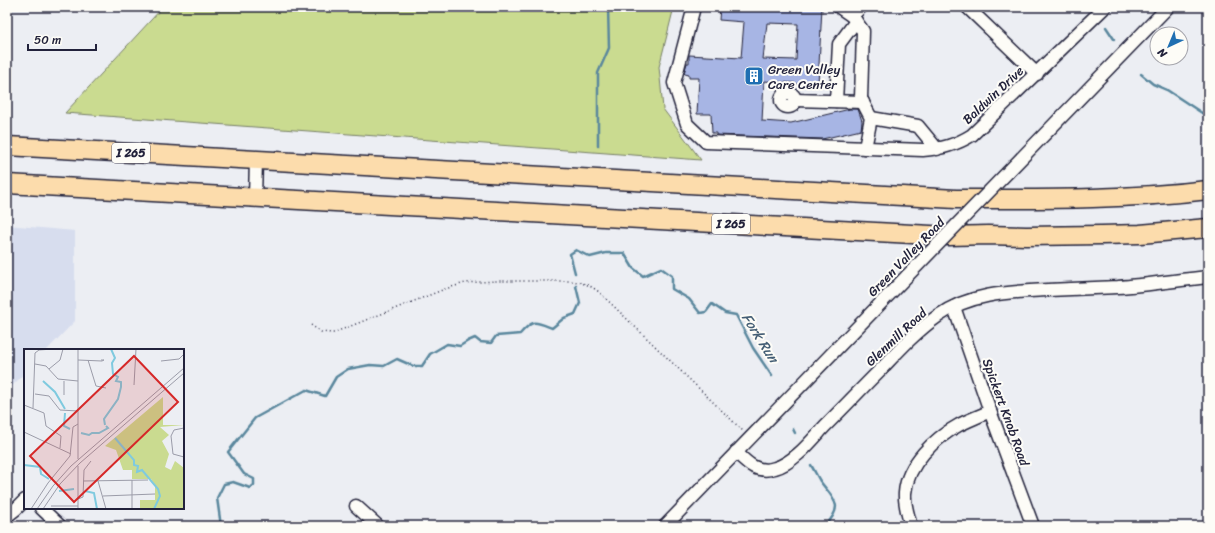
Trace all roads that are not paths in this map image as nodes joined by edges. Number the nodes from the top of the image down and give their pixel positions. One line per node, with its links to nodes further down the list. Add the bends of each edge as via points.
1 (694, 7): 14 (street, Baldwin Drive, via 674,83 687,124 706,142)
2 (839, 7): 7 (street)
3 (861, 7): 7 (street)
4 (967, 7): 8 (street)
5 (1105, 7): 8 (street, Baldwin Drive)
6 (1168, 7): 24 (street, Green Valley Road, bridge)
7 (854, 18): 10 (street, via 839,44); 11 (street, via 863,31)
8 (1037, 74): 15 (street, Baldwin Drive, via 972,135)
9 (795, 100): 10 (street)
10 (836, 102): 11 (street)
11 (863, 102): 12 (street)
12 (871, 118): 14 (street); 15 (street, via 918,126)
13 (7, 146): 16 (highway, I 265)
14 (870, 148): 15 (street, Baldwin Drive)
15 (937, 149)
16 (256, 160): 18 (highway, I 265, via 956,199 1090,198); 19 (street)
17 (7, 184): 19 (highway, I 265)
18 (1208, 190)
19 (255, 198): 20 (highway, I 265, via 949,236 1102,236)
20 (1208, 228)
21 (1208, 277): 22 (street, Glenmill Road, via 1118,287 1001,293 975,298)
22 (954, 307): 23 (street, Spickert Knob Road); 24 (street, Glenmill Road, via 922,328 803,449 785,464 766,470 759,469 748,464)
23 (990, 412): 32 (street, via 960,424 944,435 915,465 906,483 905,493); 33 (street, Spickert Knob Road)
24 (736, 452): 31 (street, Green Valley Road)
25 (24, 501): 28 (street)
26 (356, 506): 30 (street)
27 (42, 509): 29 (street)
28 (7, 516)
29 (60, 526)
30 (378, 526)
31 (665, 526)
32 (911, 526)
33 (1032, 526)

